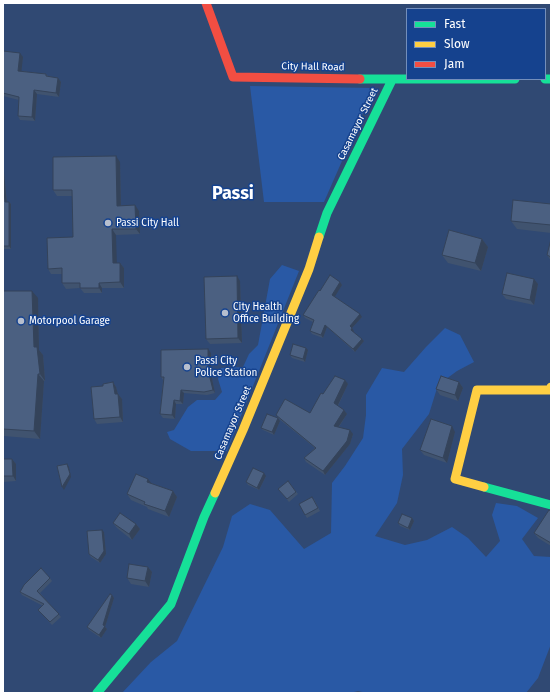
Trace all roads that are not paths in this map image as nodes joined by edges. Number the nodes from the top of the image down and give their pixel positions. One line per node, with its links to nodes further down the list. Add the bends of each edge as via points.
1 (206, 3): 2 (street, City Hall Road, via 233,77)
2 (392, 80): 3 (street, City Hall Road); 6 (street, Casamayor Street, via 327,213 309,269 204,517 171,604)
3 (406, 80)
4 (551, 387): 5 (street, via 550,390 477,390 455,479)
5 (551, 505)
6 (97, 693)

